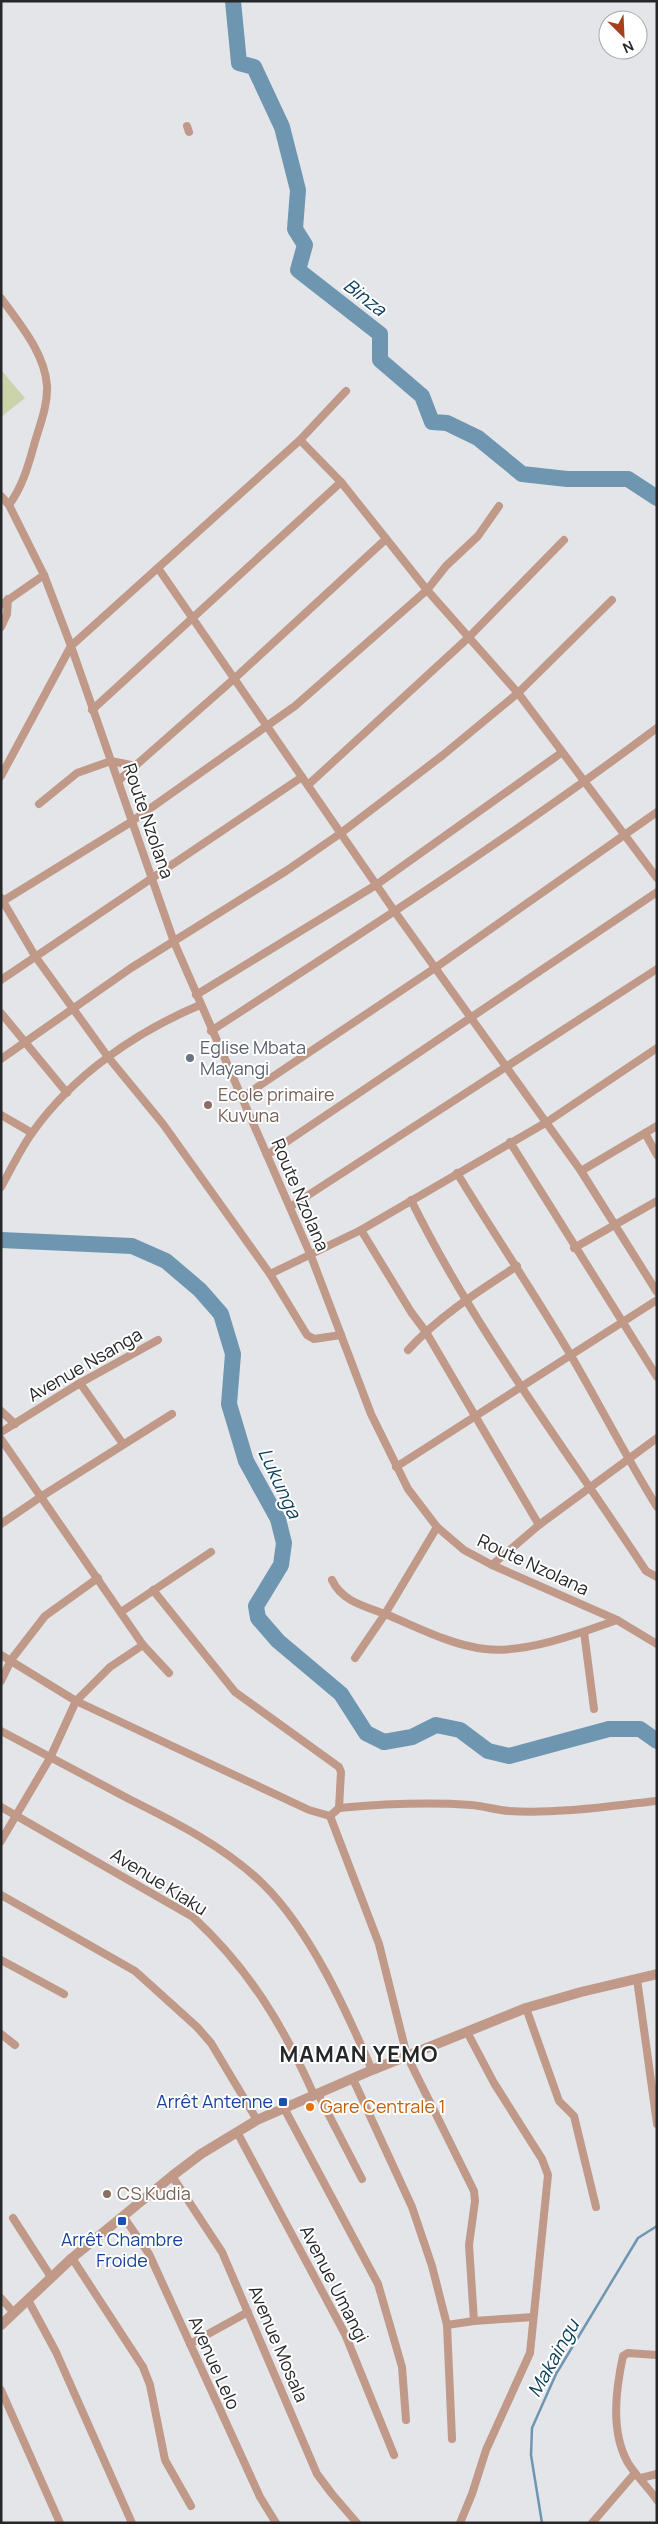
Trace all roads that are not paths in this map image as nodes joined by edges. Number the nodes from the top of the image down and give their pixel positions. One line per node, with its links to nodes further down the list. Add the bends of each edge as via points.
1 (1, 298): 6 (street, via 27,334 43,367 47,386 45,406 23,481)
2 (346, 391): 3 (street)
3 (300, 440): 4 (street); 10 (street)
4 (341, 482): 8 (street); 16 (street)
5 (1, 496): 6 (street, Route Nzolana)
6 (8, 505): 11 (street, Route Nzolana)
7 (499, 506): 12 (street, via 478,536)
8 (386, 539): 12 (street); 20 (street)
9 (564, 540): 18 (street)
10 (158, 568): 16 (street); 19 (street)
11 (44, 576): 13 (street); 19 (street, Route Nzolana)
12 (426, 590): 18 (street); 23 (street, via 340,668)
13 (8, 599): 15 (street); 17 (street, via 7,614)
14 (612, 600): 21 (street)
15 (1, 605)
16 (191, 618): 20 (street); 22 (street)
17 (1, 627)
18 (468, 638): 21 (street); 32 (street)
19 (71, 646): 22 (street, Route Nzolana); 28 (street)
20 (235, 678): 23 (street); 27 (street)
21 (518, 692): 25 (street); 36 (street, via 443,755)
22 (92, 710): 26 (street, Route Nzolana)
23 (268, 726): 29 (street); 35 (street)
24 (657, 728): 31 (street)
25 (561, 753): 31 (street); 40 (street)
26 (111, 761): 27 (street); 30 (street, Route Nzolana); 33 (street, via 76,773)
27 (136, 766): 30 (street)
28 (1, 776)
29 (302, 777): 32 (street); 38 (street)
30 (118, 781): 35 (street, Route Nzolana)
31 (586, 781): 37 (street); 43 (street)
32 (308, 785): 36 (street)
33 (39, 804)
34 (657, 812): 37 (street)
35 (132, 822): 38 (street, Route Nzolana); 42 (street)
36 (341, 832): 40 (street); 44 (street)
37 (626, 834): 39 (street); 46 (street)
38 (152, 878): 44 (street, Route Nzolana); 45 (street)
39 (657, 878)
40 (376, 884): 43 (street); 49 (street)
41 (657, 892): 53 (street)
42 (2, 900): 45 (street)
43 (395, 912): 46 (street); 54 (street)
44 (174, 942): 49 (street, Route Nzolana); 51 (street)
45 (35, 956): 48 (street); 51 (street)
46 (435, 968): 53 (street); 61 (street)
47 (657, 969): 59 (street)
48 (1, 980)
49 (196, 995): 50 (street, Route Nzolana)
50 (200, 1005): 54 (street, Route Nzolana); 57 (street, via 151,1028)
51 (72, 1007): 55 (street); 57 (street)
52 (1, 1013): 55 (street)
53 (470, 1019): 59 (street); 69 (street)
54 (211, 1031): 61 (street, Route Nzolana)
55 (24, 1042): 58 (street); 60 (street)
56 (657, 1048): 63 (street)
57 (108, 1057): 60 (street); 81 (street, via 163,1124)
58 (1, 1059)
59 (505, 1066): 63 (street); 75 (street)
60 (67, 1093): 65 (street)
61 (241, 1098): 69 (street, Route Nzolana)
62 (1, 1115): 65 (street)
63 (547, 1122): 67 (street); 70 (street)
64 (657, 1126): 66 (street)
65 (32, 1133): 72 (street)
66 (645, 1133): 68 (street); 70 (street)
67 (510, 1142): 71 (street); 78 (street)
68 (657, 1155)
69 (267, 1156): 75 (street, Route Nzolana)
70 (581, 1171): 76 (street)
71 (456, 1173): 73 (street); 80 (street)
72 (1, 1187)
73 (411, 1200): 77 (street); 83 (street)
74 (657, 1201): 76 (street)
75 (290, 1207): 79 (street, Route Nzolana)
76 (615, 1224): 78 (street); 82 (street)
77 (361, 1230): 79 (street); 86 (street)
78 (574, 1248): 85 (street)
79 (311, 1256): 81 (street); 87 (street, Route Nzolana)
80 (517, 1266): 83 (street); 90 (street)
81 (270, 1274): 87 (street, via 308,1335 314,1339)
82 (657, 1292)
83 (465, 1300): 86 (street); 93 (street)
84 (657, 1300): 85 (street)
85 (623, 1322): 90 (street); 91 (street)
86 (426, 1332): 89 (street); 96 (street)
87 (341, 1335): 103 (street, Route Nzolana, via 370,1414)
88 (158, 1340): 92 (street, Avenue Nsanga)
89 (408, 1350)
90 (571, 1356): 93 (street); 102 (street)
91 (657, 1377)
92 (80, 1383): 97 (street, Avenue Nsanga); 101 (street)
93 (521, 1388): 96 (street); 104 (street)
94 (1, 1411): 97 (street)
95 (172, 1414): 101 (street)
96 (476, 1417): 103 (street); 108 (street)
97 (15, 1424): 98 (street, Avenue Nsanga)
98 (1, 1432)
99 (657, 1438): 102 (street)
100 (1, 1439): 105 (street)
101 (123, 1444): 105 (street)
102 (628, 1460): 104 (street); 106 (street)
103 (396, 1467): 109 (street, Route Nzolana, via 408,1489)
104 (590, 1486): 108 (street); 112 (street, via 646,1571)
105 (42, 1496): 107 (street); 113 (street)
106 (657, 1507)
107 (1, 1524)
108 (539, 1525): 111 (street)
109 (437, 1527): 111 (street, Route Nzolana, via 464,1550); 117 (street)
110 (211, 1552): 115 (street)
111 (492, 1565): 118 (street, Route Nzolana)
112 (657, 1576)
113 (98, 1578): 116 (street); 124 (street, via 45,1616)
114 (332, 1580): 117 (street, via 336,1589 347,1598)
115 (153, 1590): 116 (street); 133 (street, via 235,1692 339,1767)
116 (121, 1612): 121 (street)
117 (386, 1614): 119 (street, via 432,1634 486,1650 530,1646); 123 (street)
118 (617, 1620): 119 (street); 120 (street, Route Nzolana)
119 (584, 1632): 128 (street)
120 (657, 1644)
121 (143, 1645): 125 (street); 127 (street, via 110,1667)
122 (1, 1655): 124 (street)
123 (356, 1658)
124 (11, 1660): 126 (street); 127 (street)
125 (169, 1674)
126 (1, 1681)
127 (76, 1701): 130 (street); 135 (street, via 309,1810)
128 (594, 1709)
129 (1, 1732): 130 (street)
130 (50, 1758): 134 (street); 147 (street, via 187,1828 219,1848 263,1884 299,1928 336,1992)
131 (657, 1801): 133 (street, via 578,1809 509,1811 473,1805 425,1803)
132 (1, 1807): 134 (street, Avenue Kiaku)
133 (339, 1808): 135 (street)
134 (17, 1815): 136 (street); 149 (street, Avenue Kiaku, via 193,1917 246,1972)
135 (330, 1816): 146 (street, via 379,1944)
136 (1, 1842)
137 (1, 1895): 151 (street, via 135,1971 211,2043)
138 (1, 1960): 141 (street)
139 (657, 1974): 140 (street)
140 (637, 1979): 142 (street); 152 (street)
141 (64, 1994)
142 (526, 2008): 143 (street); 156 (street, via 559,2101 574,2116)
143 (466, 2032): 146 (street); 165 (street, via 547,2169 548,2186)
144 (1, 2034): 145 (street)
145 (15, 2045)
146 (408, 2056): 147 (street); 166 (street, via 474,2191 470,2245)
147 (372, 2070): 148 (street)
148 (353, 2079): 149 (street); 168 (street, via 412,2208)
149 (316, 2094): 150 (street); 155 (street, Avenue Kiaku)
150 (284, 2108): 151 (street); 172 (street, via 378,2284 402,2367)
151 (257, 2120): 153 (street)
152 (657, 2124)
153 (237, 2132): 154 (street); 174 (street, Avenue Umangi, via 345,2334)
154 (172, 2176): 157 (street); 163 (street, Avenue Mosala, via 222,2252)
155 (362, 2179)
156 (596, 2207)
157 (123, 2216): 159 (street); 169 (street, Avenue Lelo, via 149,2254)
158 (13, 2218): 160 (street)
159 (72, 2258): 160 (street); 178 (street, via 142,2367 150,2385 165,2460)
160 (51, 2277): 162 (street)
161 (1, 2298): 164 (street)
162 (28, 2300): 164 (street); 180 (street, via 56,2352)
163 (248, 2312): 169 (street); 182 (street, Avenue Mosala, via 317,2474)
164 (14, 2313): 167 (street)
165 (533, 2317): 166 (street); 183 (street, via 530,2353 486,2450)
166 (474, 2320): 168 (street)
167 (1, 2325)
168 (447, 2325): 173 (street)
169 (190, 2344): 181 (street, Avenue Lelo, via 260,2498)
170 (657, 2355): 176 (street, via 628,2353 623,2356 620,2371 617,2422 623,2452)
171 (1, 2390): 179 (street)
172 (406, 2420)
173 (452, 2440)
174 (394, 2455)
175 (657, 2474): 176 (street)
176 (638, 2475): 177 (street); 184 (street)
177 (657, 2500)
178 (191, 2506)
179 (60, 2523)
180 (132, 2523)
181 (276, 2523)
182 (357, 2523)
183 (460, 2523)
184 (592, 2523)

